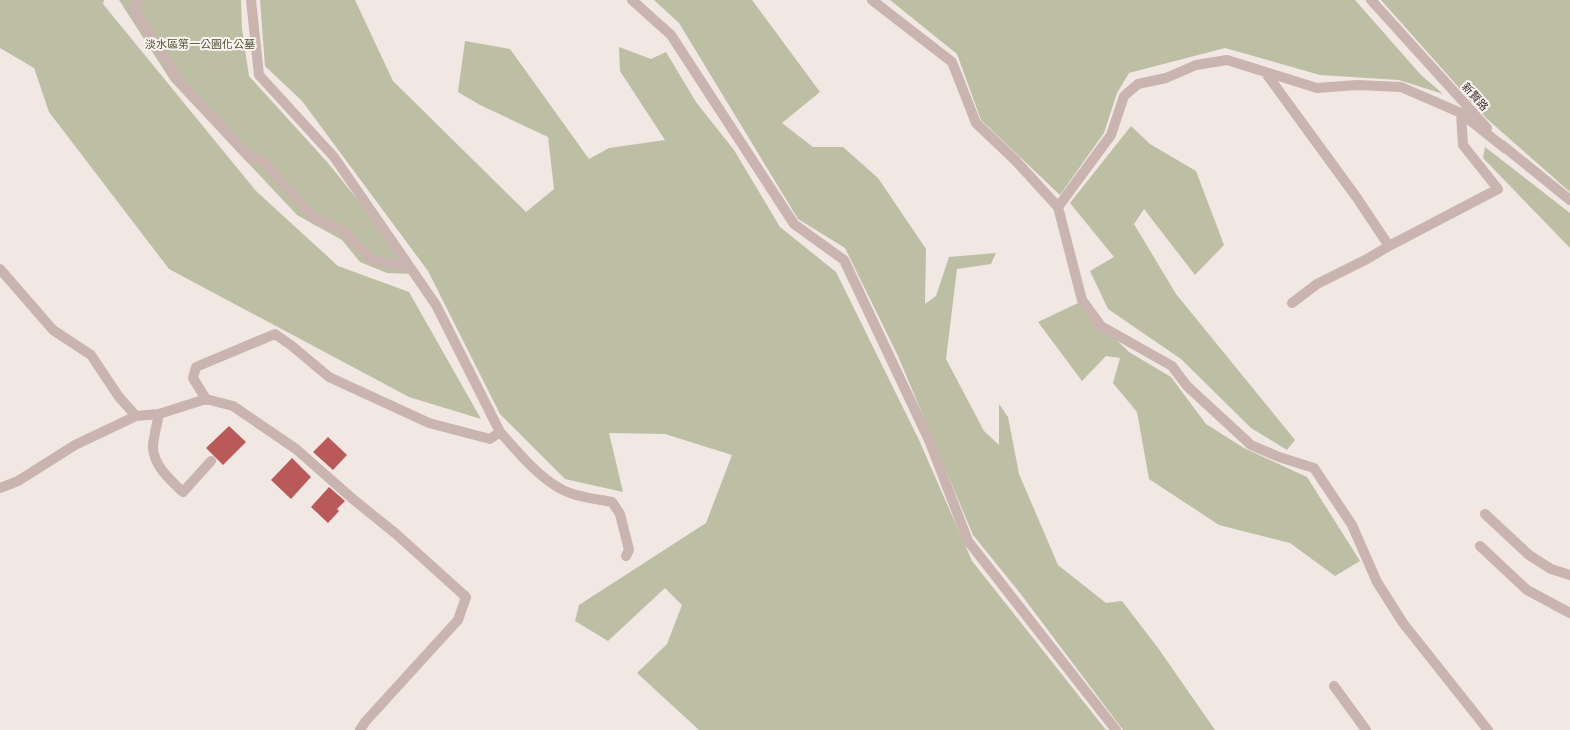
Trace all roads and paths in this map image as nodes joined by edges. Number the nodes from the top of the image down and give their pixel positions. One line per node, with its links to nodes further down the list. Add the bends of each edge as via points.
1 (138, 0): 12 (street, via 134,5 138,17 180,82 251,159 261,159 316,220 342,229 372,260)
2 (251, 0): 12 (street, via 259,75 334,157)
3 (632, 0): 28 (street, via 671,35 794,224 844,260 929,440 968,541)
4 (872, 0): 10 (street, via 952,62 976,123 1015,160)
5 (1371, 0): 8 (street, 新賢路)
6 (1265, 72): 7 (street, via 1317,88 1357,85 1402,87); 10 (street, via 1227,60 1196,65 1166,78 1138,84 1124,96 1111,135); 11 (street)
7 (1460, 113): 8 (street); 11 (street, via 1464,145 1498,189)
8 (1506, 149): 9 (street, 新賢路)
9 (1570, 200)
10 (1058, 207): 30 (street, via 1082,300 1101,326 1172,366 1187,386 1251,445 1314,468 1352,525 1377,582 1403,623)
11 (1389, 246): 14 (street, via 1317,284)
12 (409, 266): 18 (street, via 436,305)
13 (0, 269): 17 (street, via 53,330 92,355 119,397)
14 (1292, 303)
15 (206, 399): 16 (street); 18 (street, via 193,378 196,367 274,334 329,377 429,423 490,439); 27 (street, via 233,406 296,450 466,597 458,620)
16 (159, 414): 17 (street); 19 (street, via 153,446 157,463 183,492)
17 (136, 416): 20 (street, via 75,445 18,481)
18 (500, 432): 23 (street, via 536,471 562,490 612,502 620,514 628,543 629,550)
19 (211, 461)
20 (0, 488)
21 (1485, 514): 24 (street, via 1529,555 1551,569)
22 (1480, 546): 25 (street, via 1527,590)
23 (626, 556)
24 (1570, 575)
25 (1570, 613)
26 (1334, 686): 29 (street)
27 (360, 730)
28 (1116, 730)
29 (1366, 730)
30 (1488, 730)

